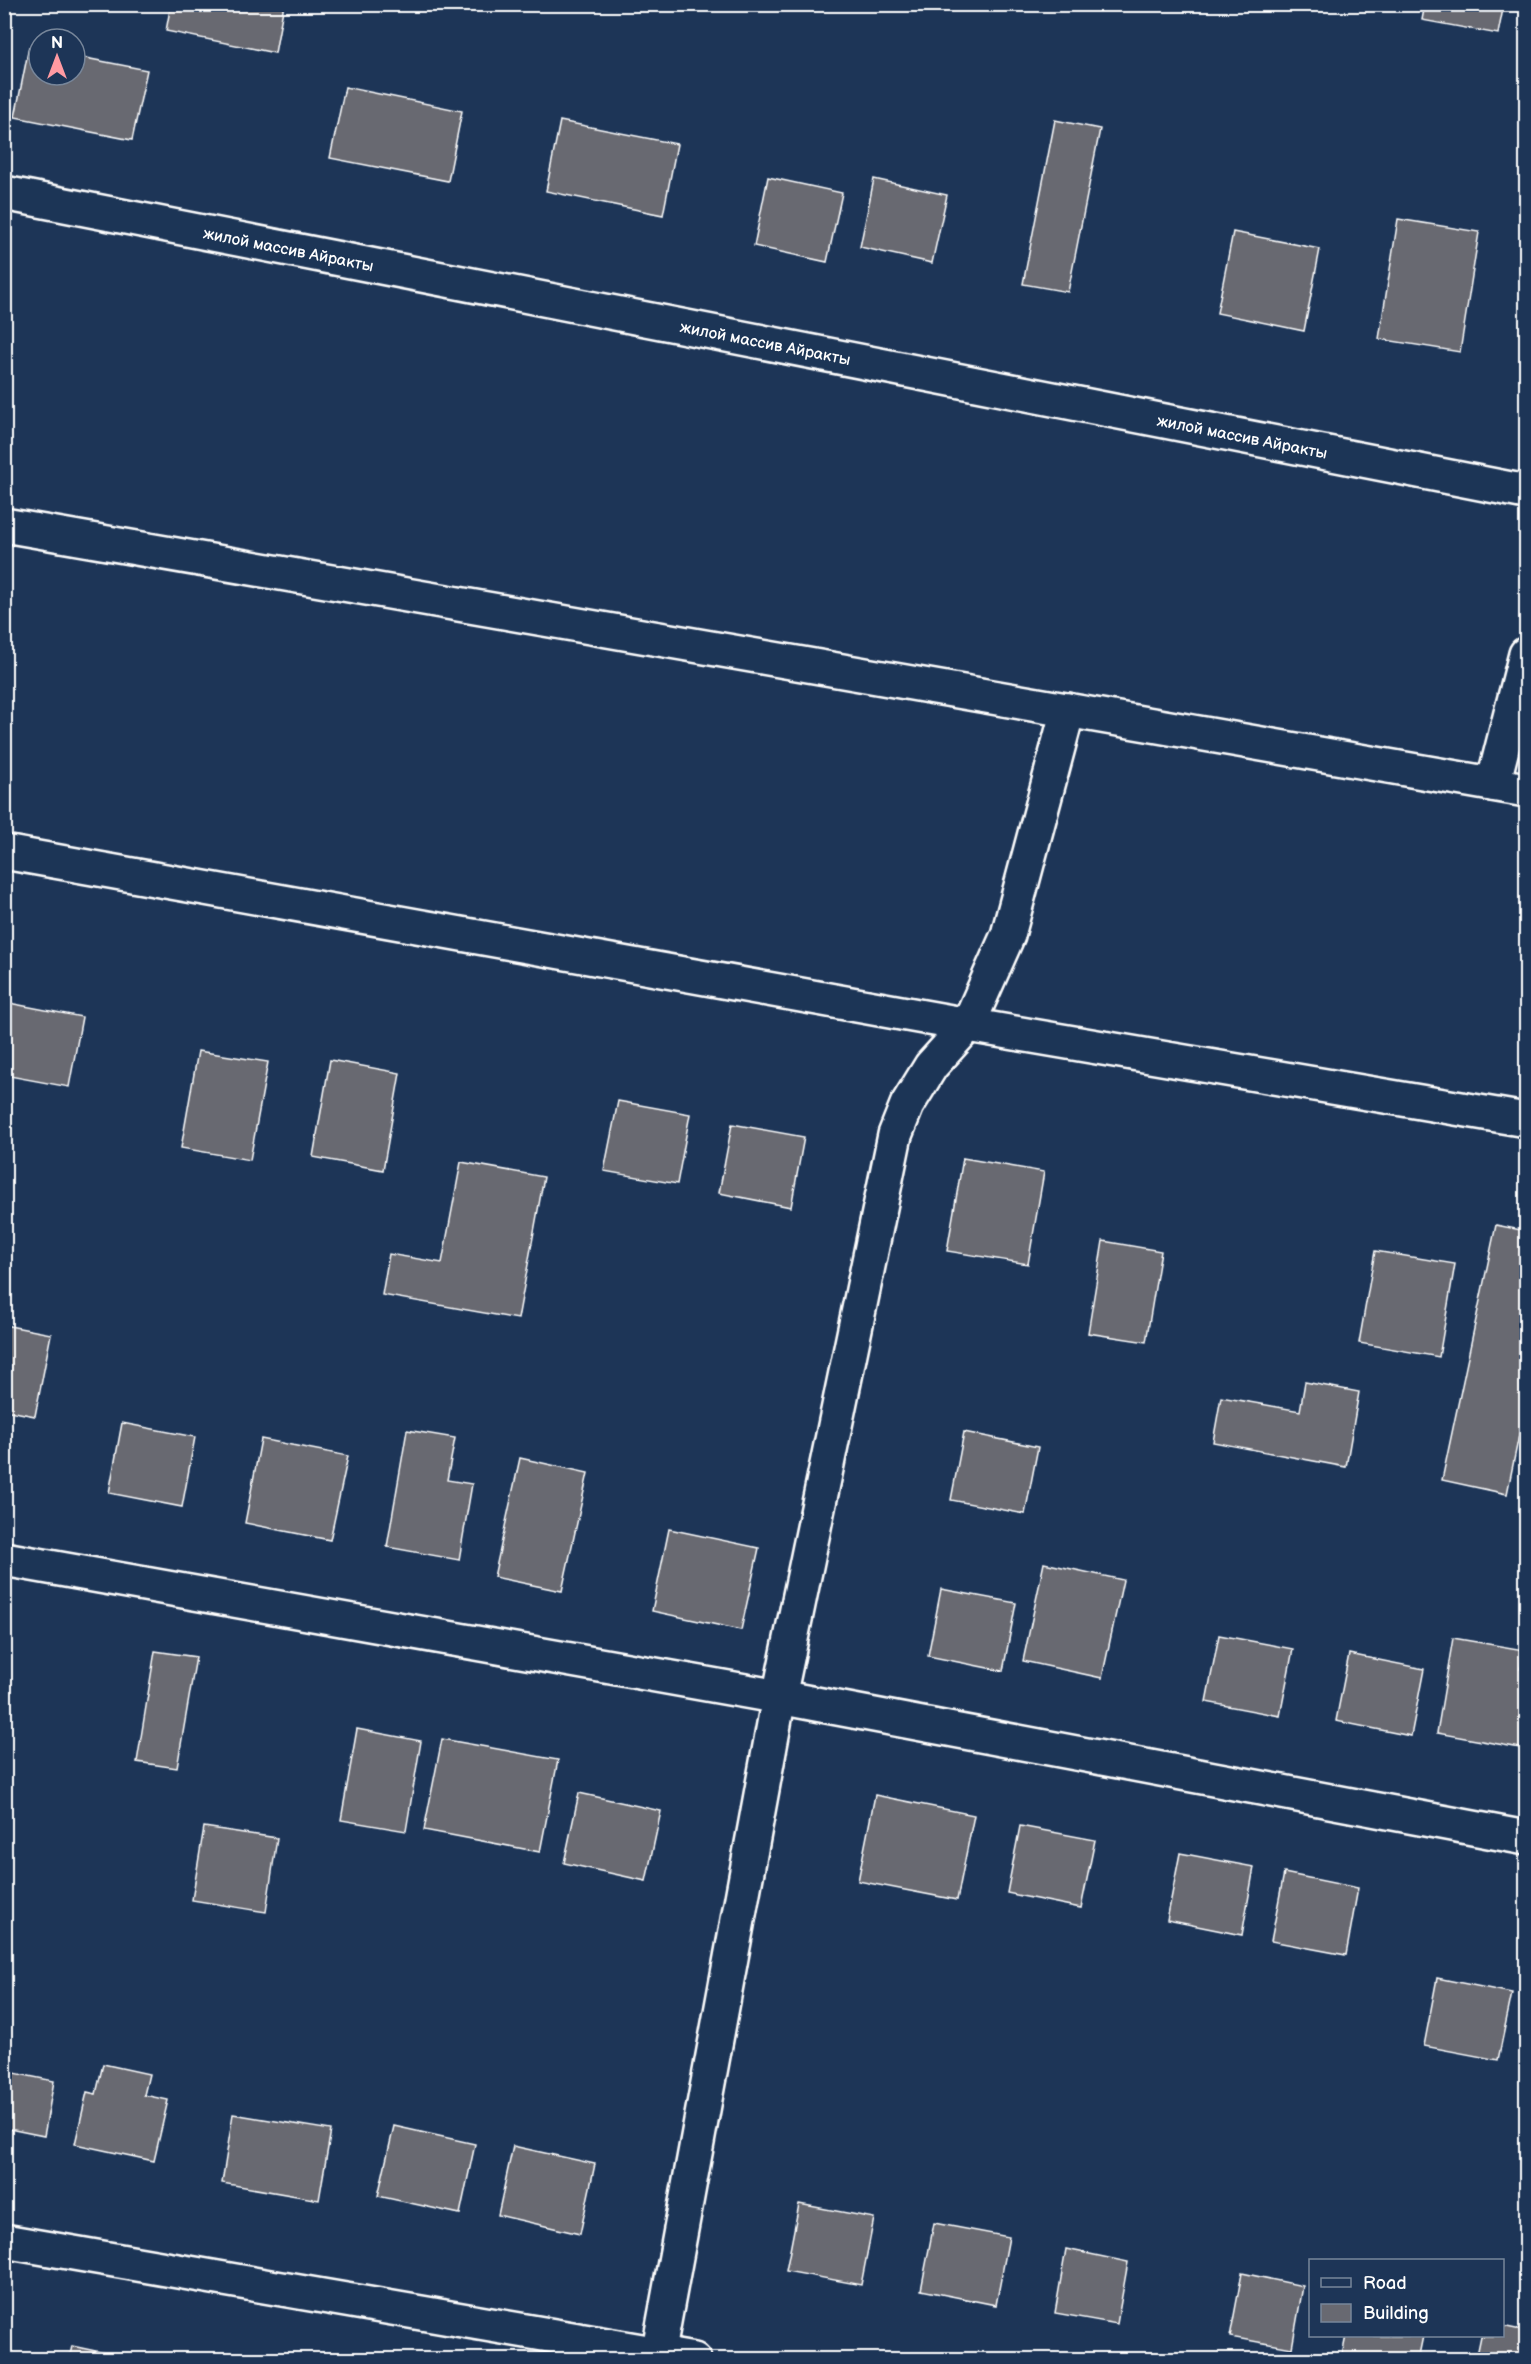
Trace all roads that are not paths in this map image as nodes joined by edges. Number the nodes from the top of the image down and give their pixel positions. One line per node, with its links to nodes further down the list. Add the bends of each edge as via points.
1 (4, 193): 2 (street, жилой массив Айракты)
2 (1527, 492)
3 (4, 525): 5 (street)
4 (1527, 654): 6 (street)
5 (1068, 710): 6 (street); 9 (street, via 1008,935)
6 (1493, 784): 7 (street)
7 (1527, 790)
8 (4, 852): 9 (street)
9 (968, 1025): 10 (street); 12 (street, via 931,1066 906,1105 896,1135)
10 (1527, 1120)
11 (4, 1559): 12 (street)
12 (779, 1697): 13 (street); 15 (street)
13 (1527, 1838)
14 (4, 2241): 15 (street)
15 (658, 2356): 16 (street)
16 (694, 2360)

